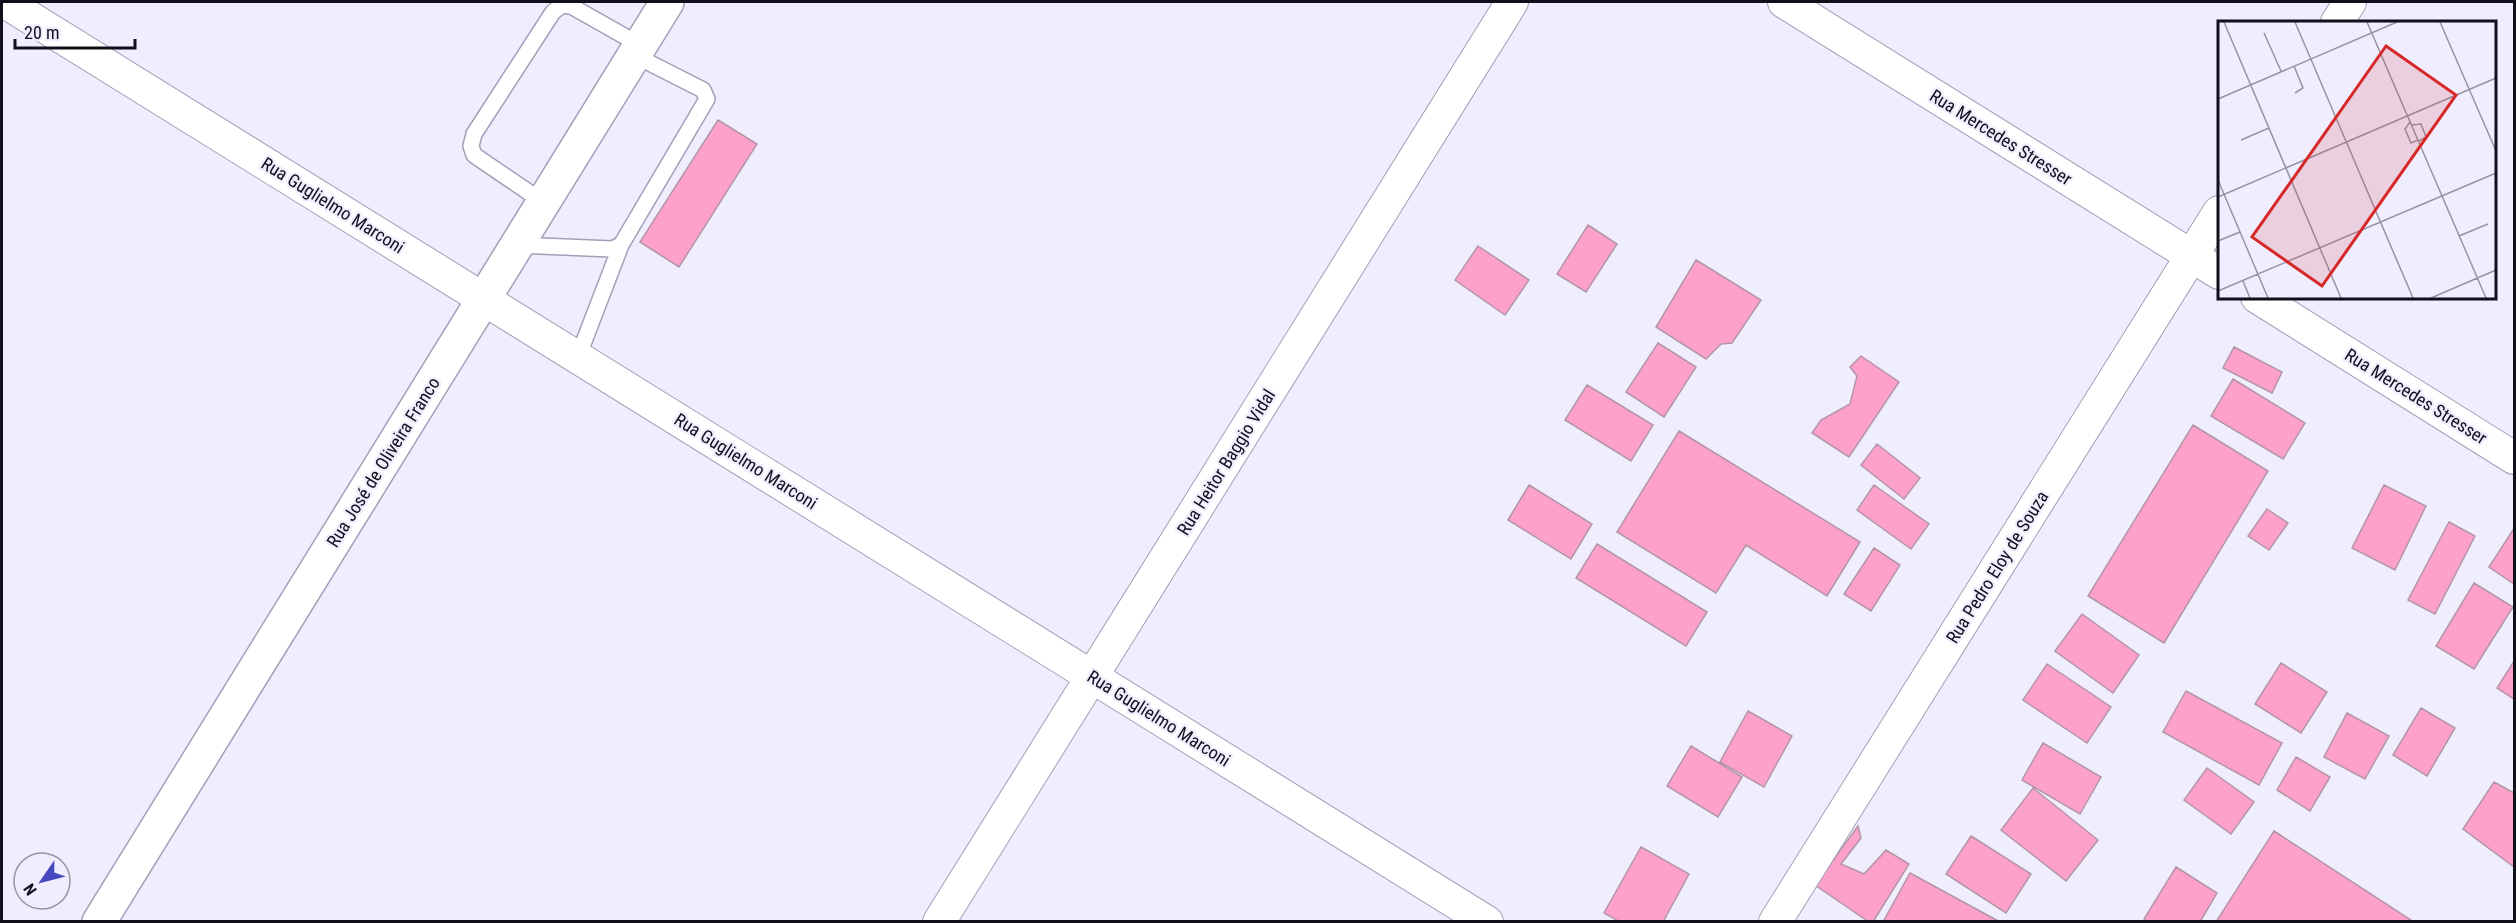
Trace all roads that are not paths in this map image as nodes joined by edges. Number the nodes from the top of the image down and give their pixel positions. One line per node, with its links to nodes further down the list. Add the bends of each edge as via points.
1 (5, 2): 15 (street, Rua Guglielmo Marconi)
2 (667, 2): 7 (street, Rua José de Oliveira Franco)
3 (1512, 2): 18 (street, Rua Heitor Baggio Vidal)
4 (1784, 2): 12 (street, Rua Mercedes Stresser)
5 (2350, 2): 6 (street)
6 (2338, 21)
7 (637, 50): 8 (street, Rua José de Oliveira Franco); 8 (lane, via 571,6 562,5 553,12 474,134 474,155); 11 (lane, via 703,90 707,99)
8 (543, 202): 10 (street, Rua José de Oliveira Franco)
9 (2218, 214): 12 (street, Rua Pedro Eloy de Souza)
10 (516, 245): 11 (lane, via 612,249); 15 (street, Rua José de Oliveira Franco)
11 (621, 245): 16 (lane)
12 (2191, 256): 13 (street, Rua Mercedes Stresser); 22 (street, Rua Pedro Eloy de Souza)
13 (2218, 272)
14 (2259, 298): 17 (street, Rua Mercedes Stresser)
15 (483, 299): 16 (street, Rua Guglielmo Marconi); 19 (street, Rua José de Oliveira Franco)
16 (578, 357): 18 (street, Rua Guglielmo Marconi)
17 (2514, 458)
18 (1092, 676): 20 (street, Rua Heitor Baggio Vidal); 21 (street, Rua Guglielmo Marconi)
19 (99, 921)
20 (939, 921)
21 (1487, 921)
22 (1775, 921)

